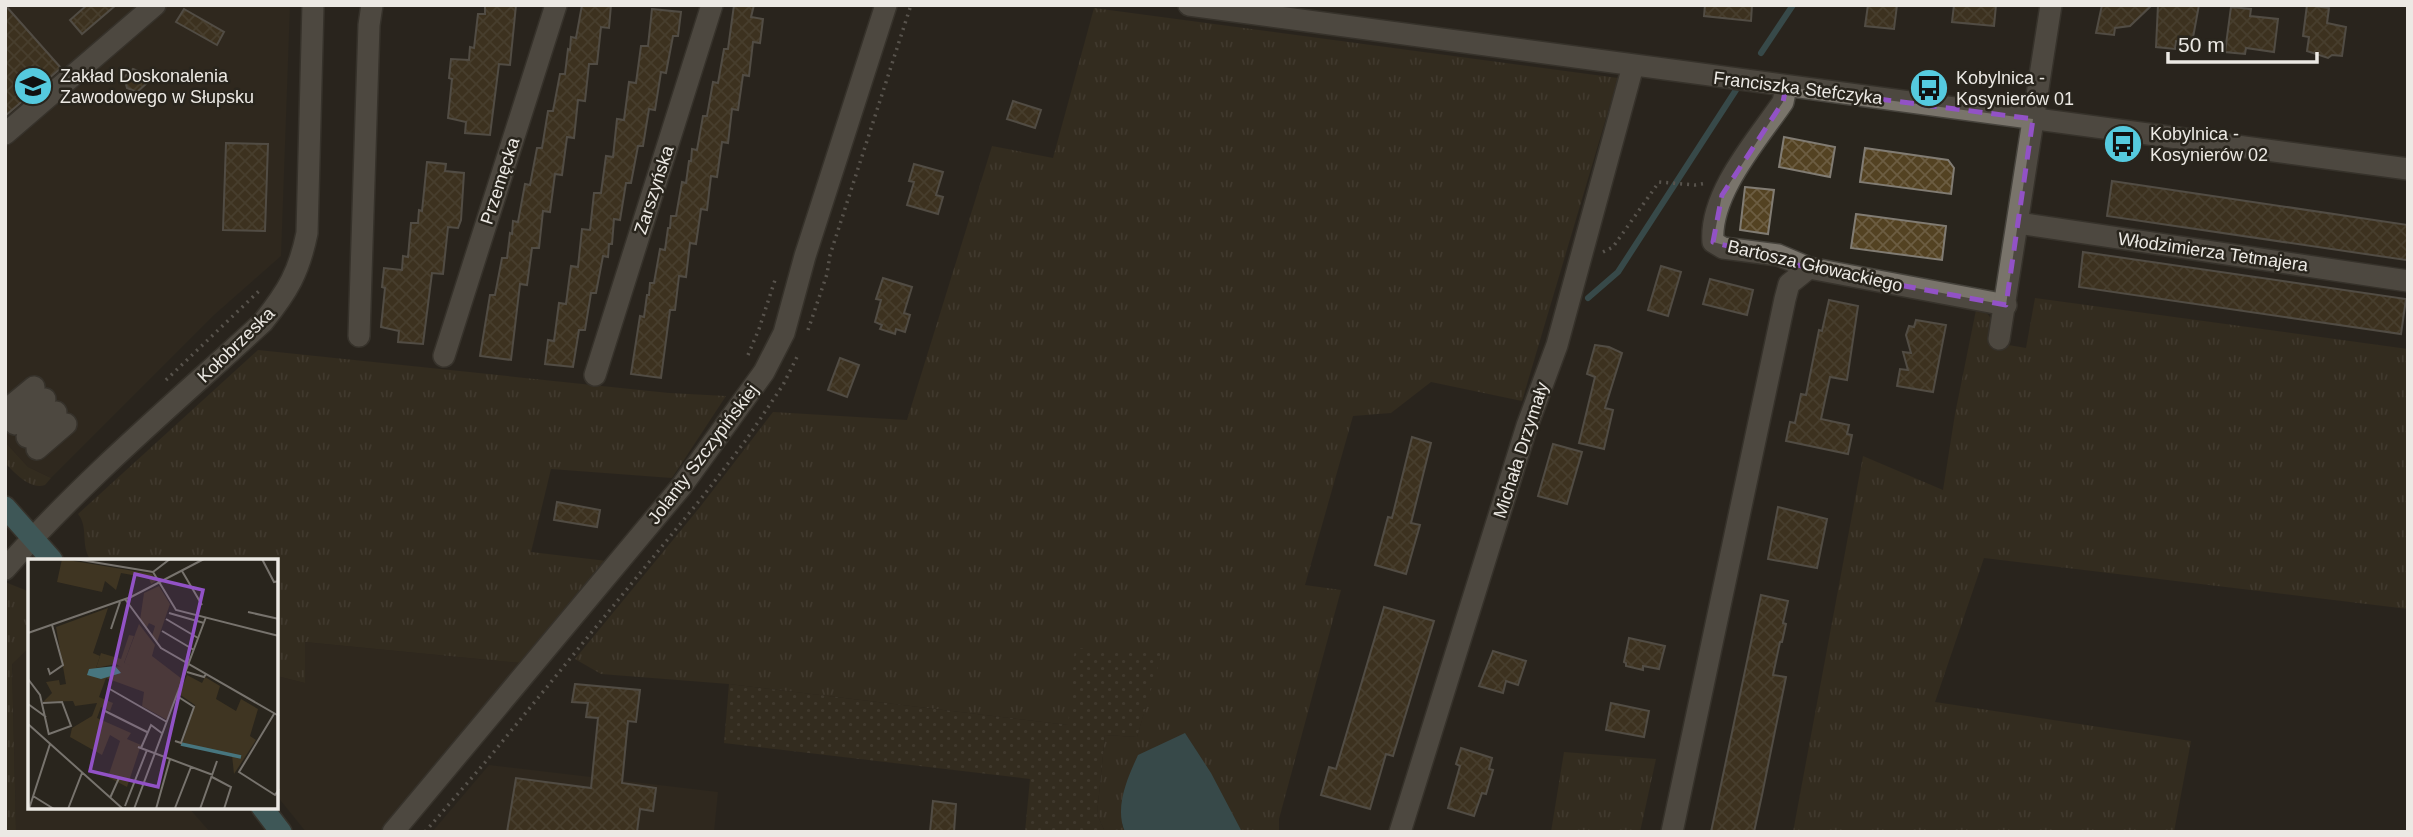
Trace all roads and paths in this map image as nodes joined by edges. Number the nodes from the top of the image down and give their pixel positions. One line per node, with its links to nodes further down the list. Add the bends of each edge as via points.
1 (155, 5): 13 (street)
2 (313, 5): 31 (street, Kołobrzeska, via 307,233 302,261 291,284 264,322)
3 (372, 5): 22 (street)
4 (556, 5): 24 (street, Przemęcka)
5 (712, 5): 25 (street, Zarszyńska)
6 (886, 5): 36 (street, Jolanty Szczypińskiej, via 784,333 764,372 681,487)
7 (1189, 5): 9 (street, Franciszka Stefczyka)
8 (2051, 5): 12 (street)
9 (1303, 13): 10 (street, Franciszka Stefczyka)
10 (1633, 66): 11 (street, Franciszka Stefczyka); 17 (street, Michała Drzymały)
11 (1786, 87): 12 (street, Franciszka Stefczyka); 18 (street, Bartosza Głowackiego, via 1783,102 1722,195 1713,242 1723,248 1778,255)
12 (2033, 119): 14 (street, Franciszka Stefczyka); 16 (street)
13 (5, 134)
14 (2408, 169)
15 (1684, 184): 17 (path, via 1659,182 1613,247)
16 (2018, 223): 19 (street, Włodzimierza Tetmajera); 21 (street)
17 (1582, 254): 37 (street, Michała Drzymały)
18 (1809, 268): 21 (street, Bartosza Głowackiego); 38 (street, via 1789,284 1785,299)
19 (2408, 281)
20 (259, 291): 26 (path)
21 (2006, 305): 23 (street)
22 (359, 336)
23 (1999, 339)
24 (444, 356)
25 (595, 375)
26 (168, 378)
27 (5, 393): 28 (street)
28 (45, 399): 29 (street); 29 (street)
29 (21, 430)
30 (5, 507): 31 (main road)
31 (33, 538): 32 (main road); 33 (street, Kołobrzeska)
32 (50, 559)
33 (5, 569)
34 (264, 809): 35 (main road)
35 (281, 832)
36 (393, 832)
37 (1401, 832)
38 (1672, 832)

